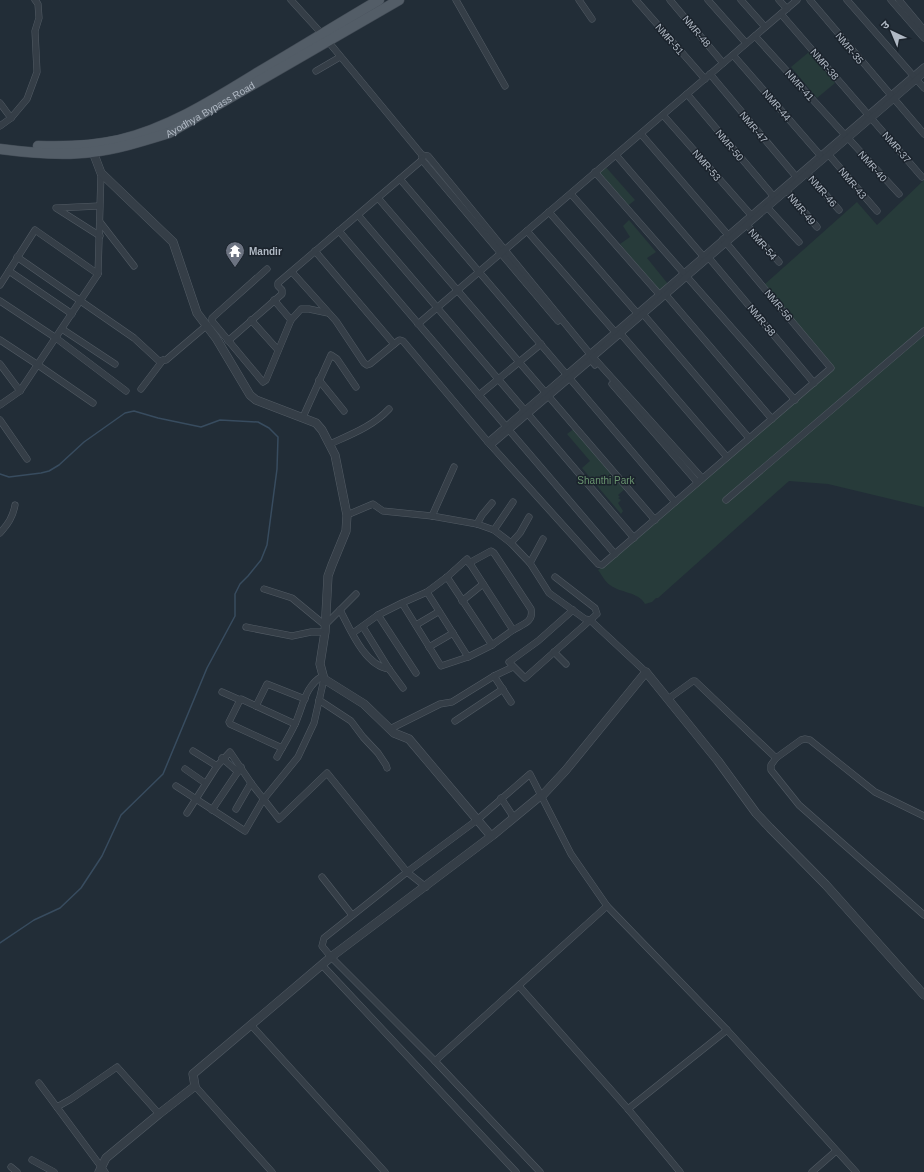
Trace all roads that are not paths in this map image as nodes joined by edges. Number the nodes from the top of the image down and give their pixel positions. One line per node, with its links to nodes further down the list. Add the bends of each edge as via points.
1 (35, 0): 41 (street, via 38,4 39,18 35,31 37,72 28,99)
2 (291, 0): 23 (street)
3 (379, 0): 23 (main road, Ayodhya Bypass Road)
4 (399, 0): 23 (main road, Ayodhya Bypass Road)
5 (456, 0): 34 (street)
6 (579, 0): 19 (street)
7 (636, 0): 32 (street, NMR-51)
8 (670, 0): 28 (street, NMR-48)
9 (708, 0): 25 (street)
10 (742, 0): 20 (street)
11 (779, 0): 17 (street)
12 (797, 0): 17 (street)
13 (810, 0): 37 (street, NMR-35)
14 (847, 0): 33 (street)
15 (892, 0): 24 (street)
16 (899, 0): 21 (street)
17 (786, 9): 18 (street)
18 (781, 14): 20 (street); 40 (street, NMR-38)
19 (592, 19)
20 (765, 27): 22 (street)
21 (924, 30)
22 (755, 36): 25 (street); 45 (street, NMR-41)
23 (324, 38): 27 (street); 48 (main road, Ayodhya Bypass Road, via 163,126)
24 (924, 38)
25 (746, 43): 26 (street)
26 (733, 54): 28 (street); 51 (street, NMR-44)
27 (340, 57): 30 (street); 53 (street)
28 (723, 63): 32 (street)
29 (924, 67): 33 (street)
30 (316, 71)
31 (924, 73): 33 (street)
32 (707, 77): 36 (street); 59 (street, NMR-47)
33 (915, 78): 35 (street); 37 (street)
34 (505, 86)
35 (924, 88)
36 (687, 94): 39 (street); 64 (street, NMR-50)
37 (892, 97): 40 (street); 44 (street, NMR-35)
38 (0, 103): 41 (street)
39 (663, 115): 43 (street); 71 (street, NMR-53)
40 (870, 116): 45 (street); 57 (street, NMR-37)
41 (11, 118): 42 (street)
42 (0, 126)
43 (640, 134): 50 (street); 78 (street, NMR-56)
44 (924, 134)
45 (846, 136): 51 (street); 52 (street); 62 (street, NMR-40)
46 (0, 143): 47 (main road, Ayodhya Bypass Road)
47 (20, 149): 48 (main road, Ayodhya Bypass Road); 49 (main road, Ayodhya Bypass Road)
48 (90, 149): 55 (street)
49 (0, 150)
50 (616, 155): 54 (street); 83 (street, NMR-58)
51 (820, 155): 59 (street)
52 (829, 155): 56 (street); 68 (street, NMR-43)
53 (422, 157): 58 (street); 81 (street, via 428,156)
54 (595, 172): 61 (street); 91 (street)
55 (101, 173): 65 (street); 106 (street, via 173,242 196,313)
56 (807, 173): 59 (street); 67 (street, NMR-46)
57 (922, 177)
58 (400, 178): 63 (street); 89 (street)
59 (797, 178): 60 (street); 64 (street)
60 (787, 191): 64 (street); 74 (street, NMR-49)
61 (571, 194): 69 (street); 94 (street)
62 (899, 194)
63 (378, 198): 70 (street); 93 (street)
64 (774, 198): 66 (street); 71 (street)
65 (100, 206): 72 (street); 77 (street, via 56,208)
66 (767, 207): 73 (street); 79 (street)
67 (839, 210)
68 (877, 211)
69 (549, 212): 75 (street); 102 (street)
70 (358, 214): 76 (street); 99 (street)
71 (751, 215): 78 (street)
72 (100, 222): 77 (street); 85 (street)
73 (746, 225): 78 (street); 84 (street, NMR-54)
74 (817, 227)
75 (527, 231): 81 (street); 109 (street)
76 (339, 232): 80 (street); 105 (street)
77 (100, 236): 90 (street)
78 (726, 239): 83 (street); 125 (street, NMR-56, via 831,368)
79 (799, 242)
80 (315, 252): 88 (street); 113 (street)
81 (503, 252): 89 (street); 116 (street)
82 (17, 257): 87 (street); 90 (street, via 34,230); 98 (street)
83 (706, 257): 91 (street); 125 (street, NMR-58)
84 (779, 262)
85 (134, 266)
86 (267, 269): 112 (street, via 212,318)
87 (9, 271): 92 (street); 101 (street)
88 (292, 272): 96 (street, via 277,284 283,292); 100 (street)
89 (479, 272): 93 (street); 114 (street)
90 (98, 274): 98 (street)
91 (685, 275): 94 (street); 95 (street); 132 (street)
92 (0, 285)
93 (458, 290): 99 (street); 118 (street)
94 (659, 294): 102 (street)
95 (666, 295): 102 (street); 139 (street)
96 (274, 300): 103 (street); 104 (street)
97 (0, 301): 110 (street)
98 (80, 302): 101 (street); 117 (street, via 134,338 159,361)
99 (438, 308): 105 (street); 123 (street)
100 (329, 313): 104 (street, via 301,309); 113 (street, via 367,365)
101 (72, 314): 107 (street)
102 (640, 314): 109 (street); 142 (street)
103 (251, 320): 112 (street); 115 (street)
104 (291, 320): 115 (street)
105 (418, 324): 131 (street)
106 (206, 326): 117 (street); 138 (street, via 250,395 256,400)
107 (62, 329): 110 (street); 120 (street)
108 (924, 332): 149 (street)
109 (618, 333): 116 (street); 145 (street)
110 (56, 338): 121 (street); 129 (street)
111 (0, 340): 121 (street)
112 (228, 341): 115 (street, via 263,382)
113 (394, 344): 143 (street, via 403,341)
114 (541, 344): 118 (street); 122 (street)
115 (278, 350)
116 (590, 357): 122 (street); 148 (street)
117 (163, 360): 127 (street)
118 (520, 362): 123 (street); 130 (street)
119 (0, 364): 128 (street)
120 (116, 364)
121 (38, 365): 128 (street); 133 (street)
122 (568, 376): 130 (street); 151 (street)
123 (498, 379): 131 (street); 137 (street)
124 (319, 380): 126 (street, via 331,355 337,359); 136 (street); 138 (street)
125 (814, 383): 132 (street)
126 (356, 386)
127 (141, 389)
128 (20, 390): 134 (street)
129 (126, 391)
130 (547, 394): 137 (street); 157 (street)
131 (479, 395): 141 (street)
132 (794, 400): 139 (street)
133 (93, 403)
134 (0, 405)
135 (389, 409): 144 (street, via 366,428)
136 (344, 411)
137 (526, 412): 141 (street); 162 (street)
138 (304, 418): 144 (street, via 316,423)
139 (772, 419): 142 (street)
140 (0, 420): 146 (street)
141 (507, 428): 143 (street); 164 (street)
142 (749, 438): 145 (street)
143 (490, 443): 164 (street, via 598,564 604,564)
144 (330, 444): 154 (street, via 336,455)
145 (727, 457): 148 (street)
146 (27, 459)
147 (454, 467): 155 (street)
148 (700, 480): 151 (street)
149 (726, 500)
150 (513, 502): 159 (street)
151 (675, 502): 157 (street)
152 (492, 503): 158 (street)
153 (15, 505): 160 (street, via 8,525)
154 (347, 515): 155 (street, via 373,504 383,511); 182 (street, via 346,531 328,576)
155 (432, 516): 158 (street)
156 (529, 517): 163 (street)
157 (655, 520): 162 (street)
158 (477, 524): 159 (street)
159 (494, 530): 163 (street)
160 (0, 533)
161 (543, 538): 166 (street)
162 (634, 538): 164 (street)
163 (511, 543): 166 (street)
164 (615, 554)
165 (470, 563): 168 (street, via 467,560); 169 (street); 184 (street, via 487,552 494,553 531,609 530,620)
166 (530, 563): 176 (street, via 549,593)
167 (555, 577): 179 (street, via 595,608 597,614)
168 (447, 578): 171 (street); 173 (street)
169 (483, 584): 173 (street); 184 (street)
170 (264, 589): 182 (street, via 292,598)
171 (427, 592): 174 (street); 177 (street)
172 (356, 594): 175 (street)
173 (462, 601): 187 (street)
174 (402, 603): 178 (street); 180 (street)
175 (340, 610): 182 (street); 185 (street)
176 (573, 610): 179 (street); 192 (street, via 509,662)
177 (438, 612): 180 (street); 186 (street)
178 (378, 615): 183 (street); 195 (street)
179 (590, 620): 189 (street); 194 (street)
180 (416, 625): 188 (street)
181 (246, 627): 182 (street, via 292,636)
182 (326, 627): 197 (street, via 320,664)
183 (363, 627): 185 (street); 193 (street)
184 (513, 630): 187 (street)
185 (353, 633): 193 (street, via 366,656 383,668)
186 (452, 633): 188 (street); 190 (street)
187 (492, 645): 190 (street)
188 (429, 647): 190 (street, via 441,666)
189 (554, 652): 191 (street); 192 (street, via 524,678)
190 (468, 657)
191 (566, 664)
192 (513, 667): 196 (street)
193 (389, 669): 198 (street)
194 (646, 672): 204 (street); 222 (street)
195 (416, 673)
196 (494, 676): 199 (street); 209 (street, via 452,702 440,704)
197 (323, 678): 201 (street, via 316,680); 203 (street); 209 (street, via 364,704)
198 (403, 688)
199 (504, 690): 205 (street); 207 (street)
200 (222, 692): 202 (street)
201 (305, 699): 206 (street, via 267,684); 208 (street)
202 (240, 700): 206 (street); 210 (street, via 230,724)
203 (319, 700): 216 (street, via 351,721 377,751); 225 (street, via 314,723 298,757)
204 (668, 700): 214 (street, via 695,681); 242 (street, via 756,813)
205 (511, 702)
206 (256, 706): 208 (street)
207 (455, 721)
208 (295, 724): 210 (street)
209 (390, 729): 231 (street, via 408,739)
210 (282, 748): 212 (street)
211 (193, 751): 215 (street)
212 (277, 757)
213 (222, 758): 215 (street); 218 (street); 218 (street, via 230,752)
214 (776, 758): 229 (street, via 801,740 810,740 875,792); 238 (street, via 771,764 771,770 799,805)
215 (217, 766): 219 (street)
216 (387, 768)
217 (185, 769): 219 (street)
218 (239, 770): 220 (street); 226 (street)
219 (205, 783): 223 (street)
220 (251, 784): 225 (street); 227 (street)
221 (176, 786): 223 (street)
222 (541, 797): 224 (street, via 530,774); 230 (street); 236 (street, via 571,854)
223 (196, 798): 226 (street); 228 (street)
224 (501, 798): 230 (street); 231 (street)
225 (263, 800): 226 (street, via 246,832); 233 (street, via 279,819 327,773)
226 (212, 810)
227 (236, 810)
228 (187, 813)
229 (924, 816)
230 (514, 818): 232 (street)
231 (477, 820): 232 (street); 233 (street)
232 (491, 836): 235 (street)
233 (407, 872): 235 (street); 237 (street)
234 (322, 877): 237 (street)
235 (426, 887): 239 (street)
236 (607, 906): 241 (street); 244 (street)
237 (352, 915): 239 (street, via 324,938 322,946)
238 (924, 915)
239 (331, 957): 240 (street); 245 (street)
240 (322, 965): 243 (street); 259 (street)
241 (519, 986): 245 (street); 249 (street)
242 (922, 990)
243 (251, 1025): 247 (street, via 193,1074); 258 (street)
244 (727, 1030): 249 (street); 251 (street)
245 (435, 1061): 260 (street)
246 (39, 1083): 248 (street)
247 (195, 1086): 250 (street); 257 (street)
248 (57, 1107): 250 (street, via 117,1067); 254 (street)
249 (628, 1109): 261 (street)
250 (159, 1114): 254 (street, via 106,1158)
251 (836, 1151): 262 (street); 263 (street)
252 (32, 1160): 256 (street)
253 (11, 1167): 255 (street)
254 (102, 1170)
255 (17, 1172)
256 (54, 1172)
257 (272, 1172)
258 (385, 1172)
259 (516, 1172)
260 (540, 1172)
261 (680, 1172)
262 (812, 1172)
263 (856, 1172)

